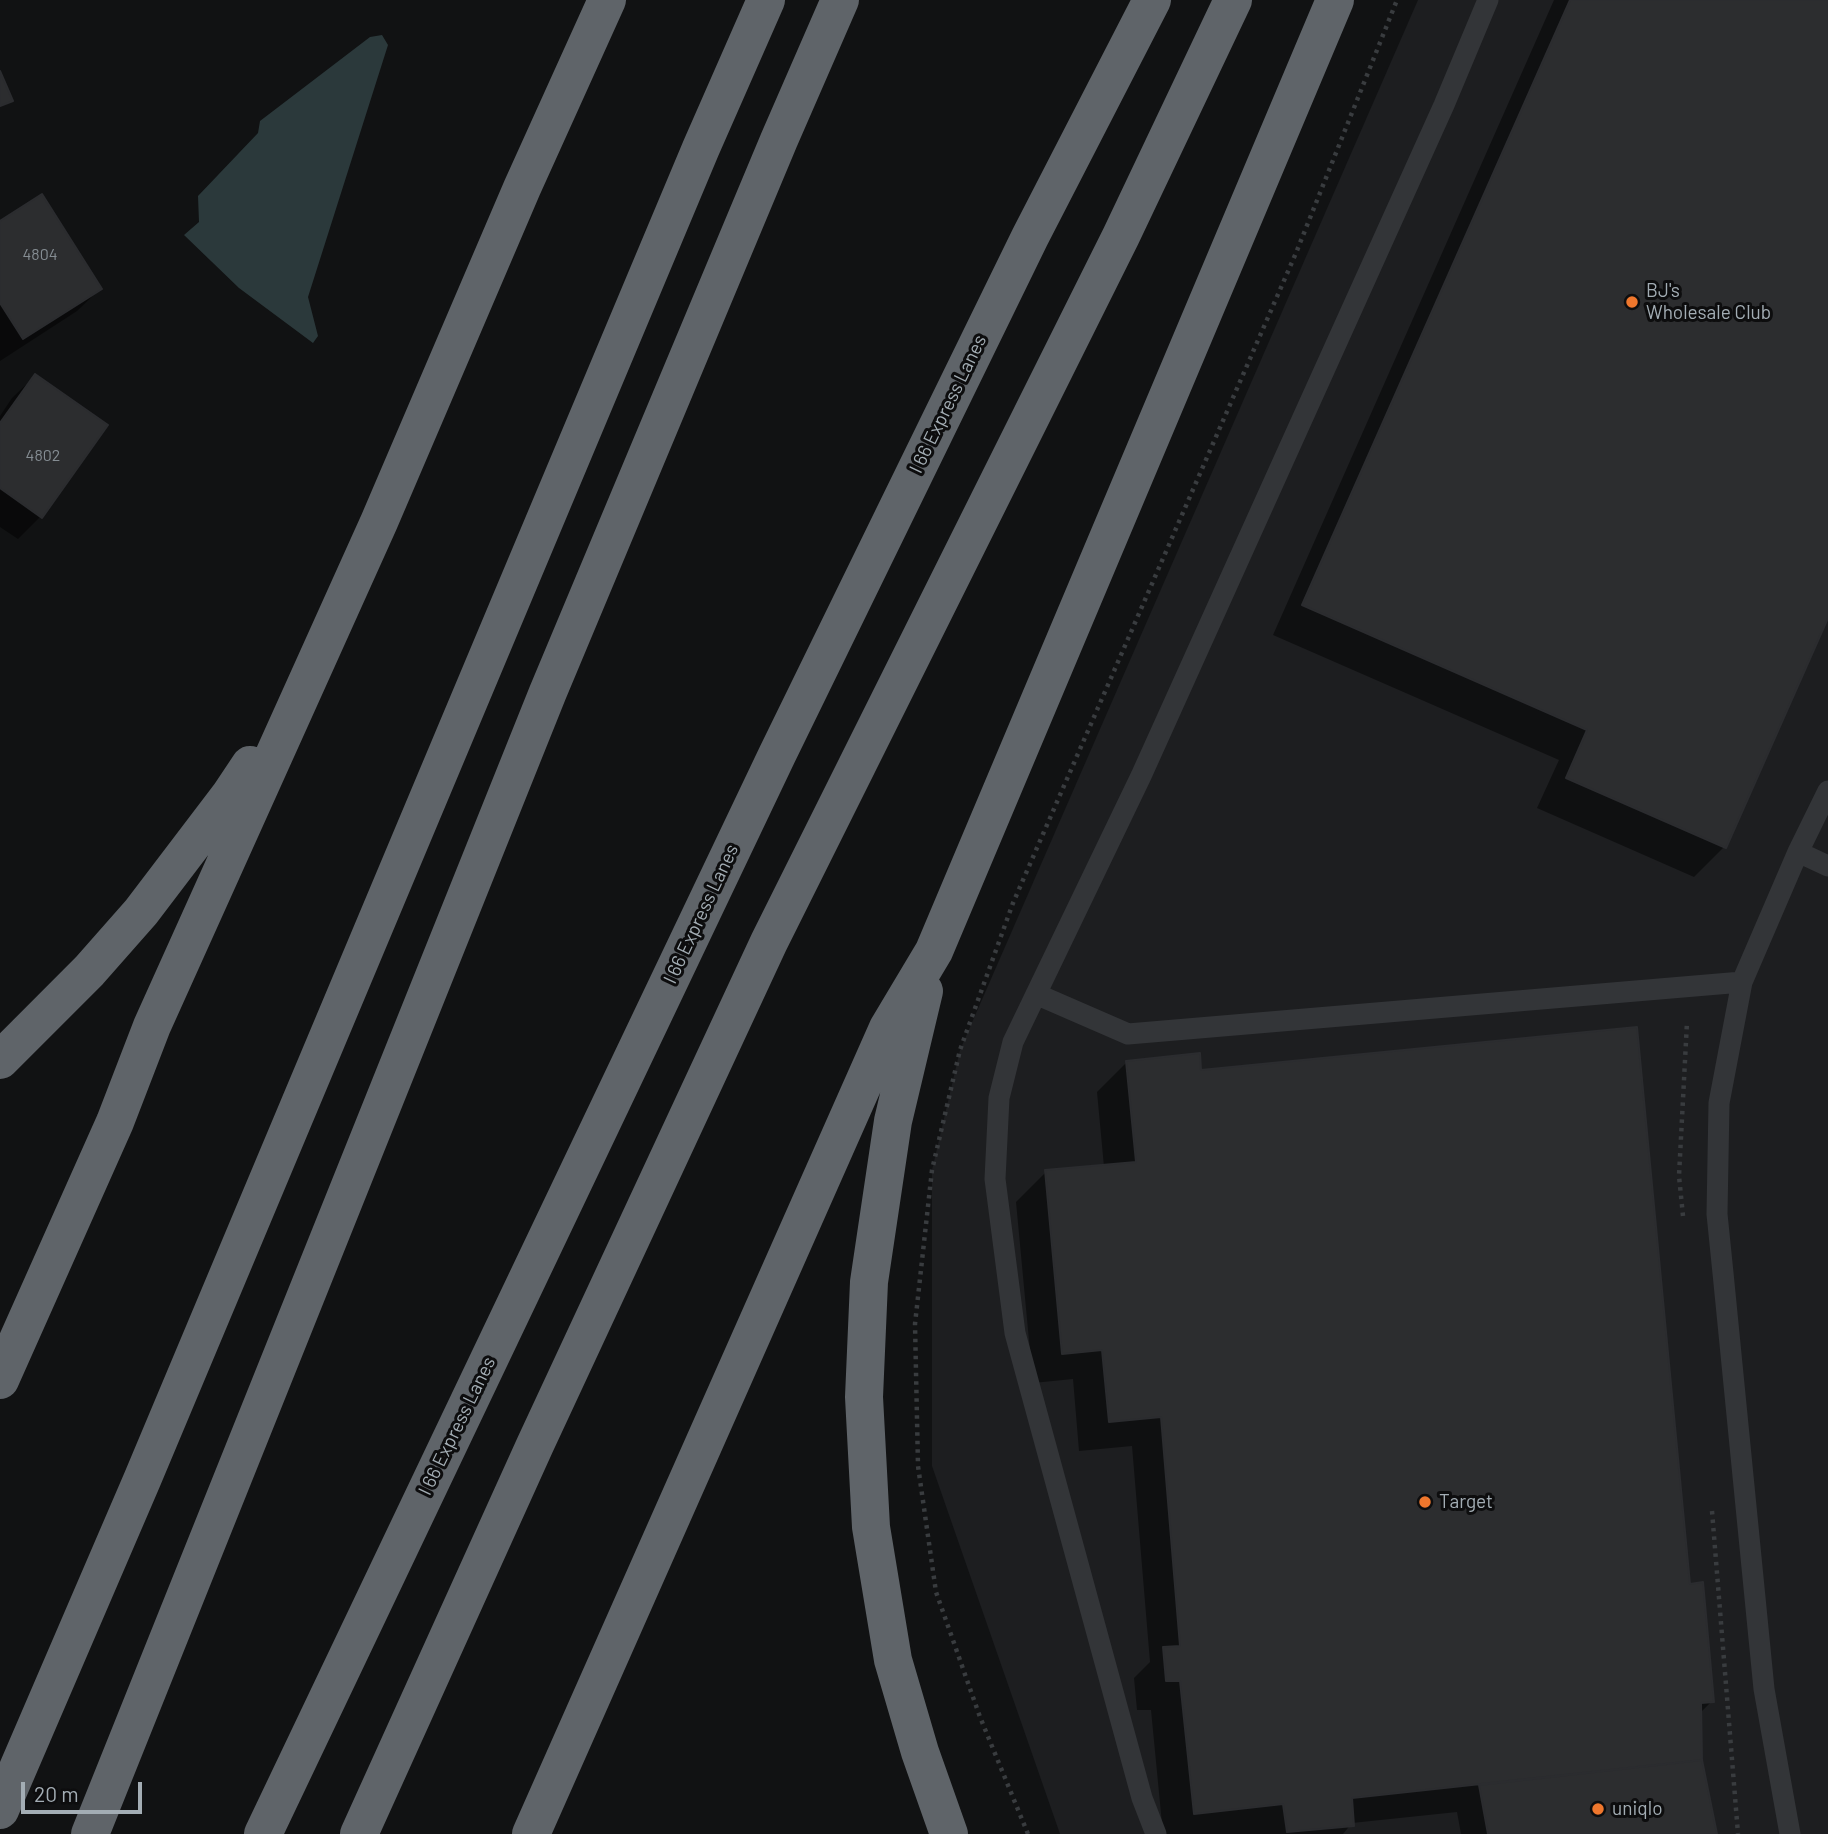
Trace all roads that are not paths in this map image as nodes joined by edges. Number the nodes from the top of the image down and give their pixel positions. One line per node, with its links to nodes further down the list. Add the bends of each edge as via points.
1 (607, 0): 8 (highway)
2 (766, 0): 17 (highway)
3 (840, 0): 18 (highway, via 548,692)
4 (1152, 0): 19 (highway, I 66 Express Lanes, via 1030,237 783,743)
5 (1233, 0): 20 (highway, via 1115,249 769,942)
6 (1335, 0): 12 (highway)
7 (1488, 0): 14 (lane, via 1162,731)
8 (322, 646): 15 (highway, via 230,795 141,912); 16 (highway)
9 (1828, 791): 10 (lane)
10 (1798, 852): 11 (lane); 13 (lane)
11 (1828, 866)
12 (934, 951): 21 (highway, via 888,1028); 22 (highway, via 893,1121 869,1282 864,1397 871,1527 893,1660)
13 (1742, 982): 14 (lane, via 1128,1034); 24 (lane, via 1719,1103 1717,1214 1765,1689)
14 (1036, 994): 23 (lane, via 1013,1042 999,1098 995,1179 1015,1333 1142,1798)
15 (0, 1060)
16 (0, 1380)
17 (0, 1810)
18 (90, 1834)
19 (263, 1834)
20 (359, 1834)
21 (531, 1834)
22 (949, 1834)
23 (1156, 1834)
24 (1790, 1834)

